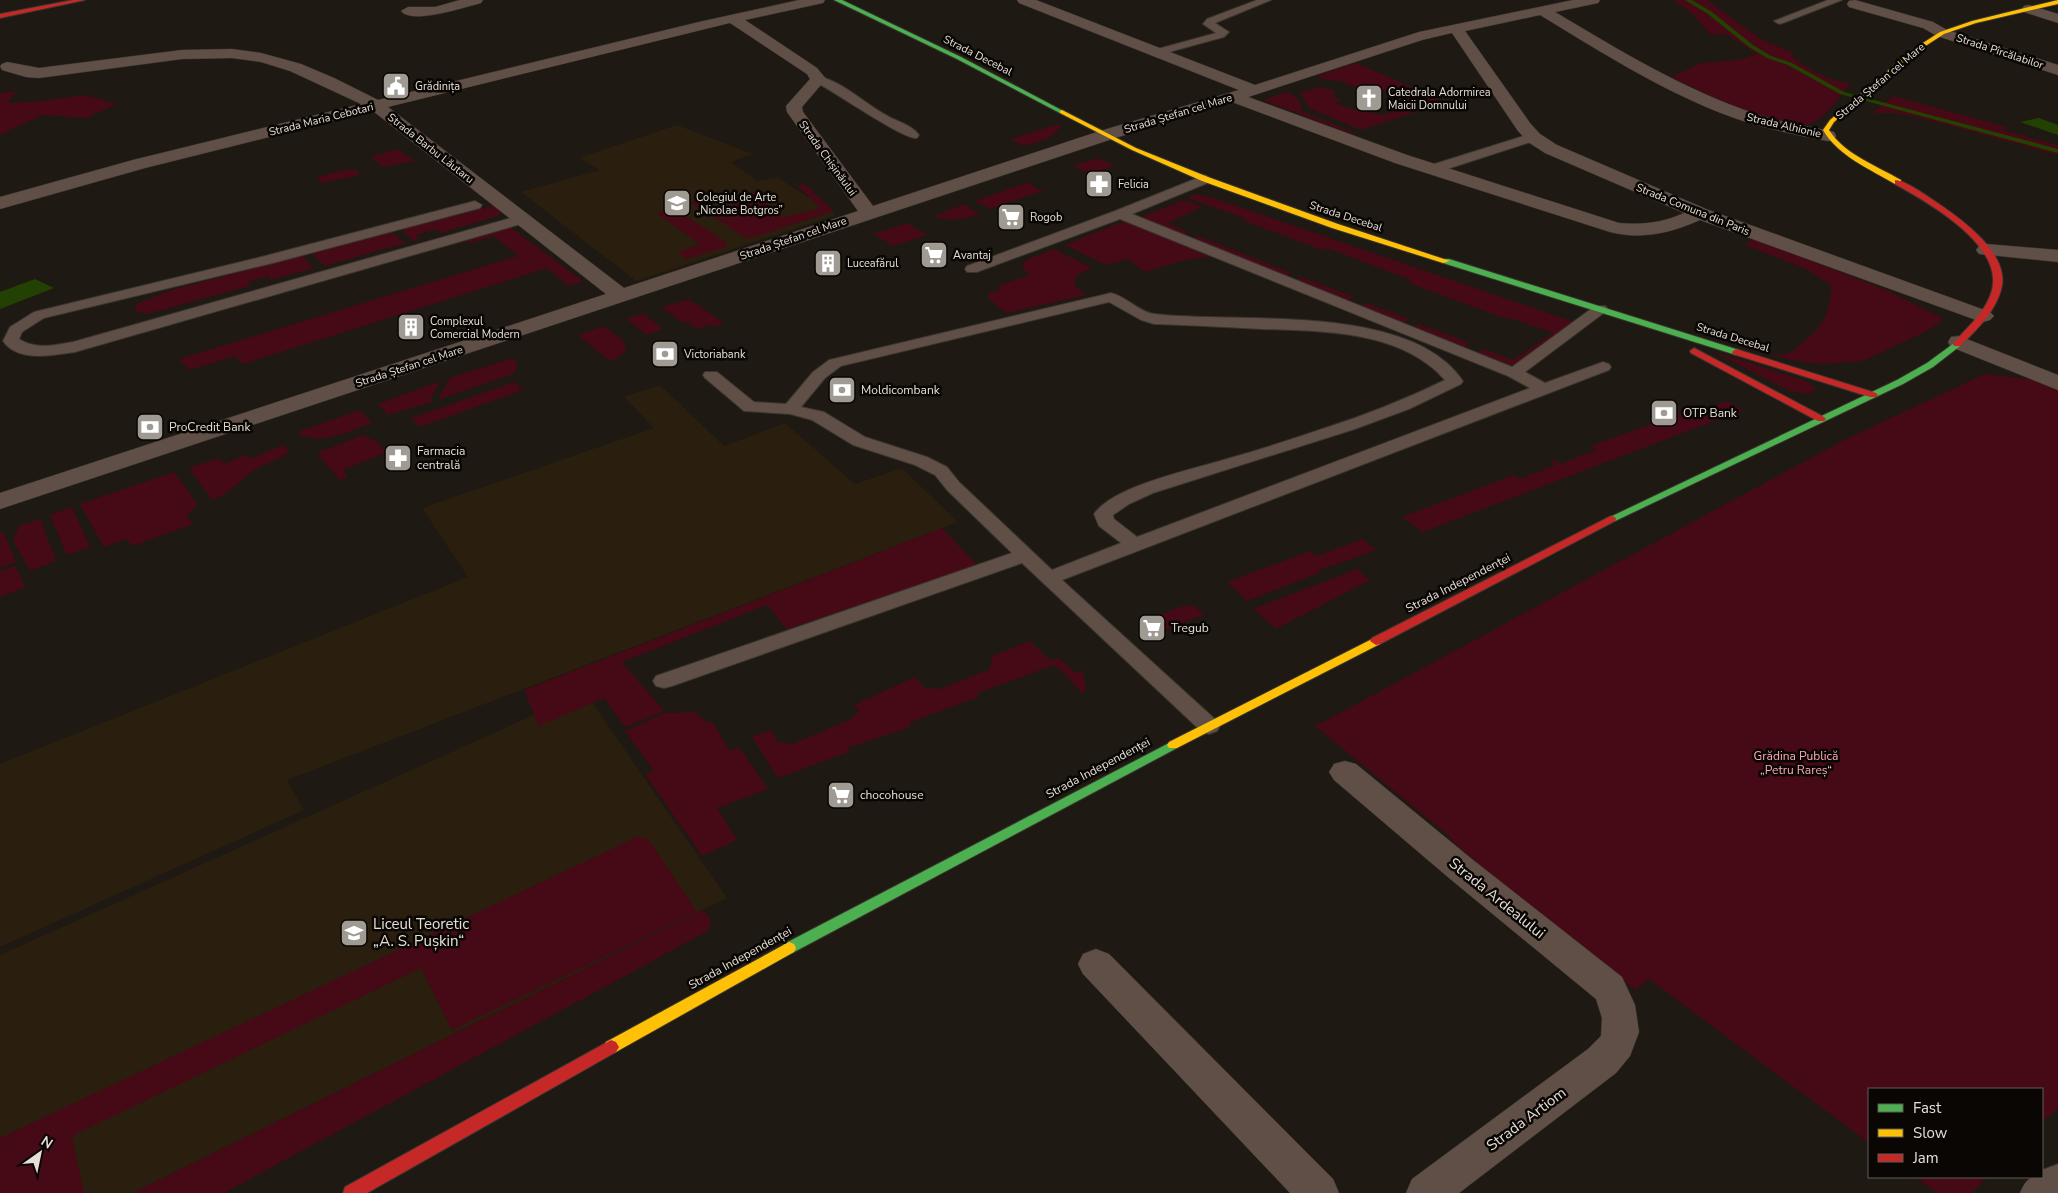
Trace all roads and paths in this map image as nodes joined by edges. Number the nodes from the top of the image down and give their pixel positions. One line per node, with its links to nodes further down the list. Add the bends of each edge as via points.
1 (82, 0): 15 (main road)
2 (476, 0): 14 (street, via 435,11)
3 (818, 0): 16 (street, Strada Maria Cebotari)
4 (837, 0): 30 (main road, Strada Decebal)
5 (1024, 0): 22 (street)
6 (1266, 0): 22 (lane, via 1211,21 1208,24 1224,32 1220,35)
7 (1528, 0): 12 (street, Strada Alhionie)
8 (1593, 0): 12 (street, Strada Ștefan cel Mare)
9 (1837, 0): 11 (street, Strada Ștefan cel Mare); 18 (lane)
10 (2058, 2): 13 (main road, Strada Ștefan cel Mare)
11 (1854, 4): 19 (street, Strada Ștefan cel Mare); 21 (street, Strada Ștefan cel Mare)
12 (1547, 9): 20 (street, Strada Ștefan cel Mare); 31 (street, Strada Alhionie, via 1630,63 1721,107 1768,123)
13 (2029, 9): 17 (street); 19 (main road, Strada Ștefan cel Mare)
14 (408, 12)
15 (0, 16)
16 (733, 19): 25 (street, via 812,71); 28 (street, Strada Maria Cebotari)
17 (2058, 19)
18 (1780, 21)
19 (1974, 22): 21 (main road, Strada Ștefan cel Mare)
20 (1456, 28): 26 (street, Strada Ștefan cel Mare, via 1381,47); 32 (street, Strada Comuna din Paris)
21 (1942, 32): 24 (street, Strada Pîrcălabilor); 31 (main road, Strada Ștefan cel Mare, via 1914,51 1832,121 1826,130)
22 (1158, 52): 26 (street)
23 (7, 66): 28 (street, Strada Barbu Lăutaru, via 38,73 187,54 244,55 304,71)
24 (2058, 70)
25 (818, 79): 29 (lane, via 836,86); 37 (street, Strada Chișinăului, via 794,106 795,112)
26 (1254, 90): 27 (street, Strada Ștefan cel Mare)
27 (1233, 97): 30 (street, Strada Ștefan cel Mare); 33 (street)
28 (376, 105): 35 (street, Strada Maria Cebotari, via 139,164); 40 (street, Strada Barbu Lăutaru)
29 (913, 135)
30 (1106, 135): 34 (main road, Strada Decebal); 37 (street, Strada Ștefan cel Mare)
31 (1828, 136): 41 (main road, Strada Alhionie, via 1848,152 1937,206 1967,229)
32 (1533, 137): 33 (lane); 38 (street, Strada Comuna din Paris, via 1563,155)
33 (1433, 170): 38 (street, via 1617,228 1651,231 1672,226)
34 (1205, 179): 39 (lane); 45 (main road, Strada Decebal, via 1335,226)
35 (0, 203)
36 (475, 204): 40 (lane, via 268,260 38,314 14,330 11,341 26,350 75,347)
37 (869, 213): 44 (street, Strada Ștefan cel Mare)
38 (1699, 213): 46 (street, Strada Comuna din Paris)
39 (1120, 214): 43 (lane); 50 (lane)
40 (522, 219): 44 (street, Strada Barbu Lăutaru)
41 (1986, 250): 42 (street); 46 (main road, Strada Alhionie, via 1994,263 1998,280)
42 (2058, 256)
43 (972, 269)
44 (622, 296): 57 (street, Strada Ștefan cel Mare)
45 (1600, 309): 47 (main road, Strada Decebal); 50 (lane)
46 (1983, 316): 48 (main road, Strada Alhionie)
47 (1640, 322): 54 (main road, Strada Decebal); 56 (main road)
48 (1959, 342): 52 (street); 54 (main road, Strada Alhionie, via 1943,356)
49 (1603, 367): 53 (lane)
50 (1514, 373): 53 (lane)
51 (711, 375): 55 (lane, via 750,407)
52 (2058, 382)
53 (1544, 389): 58 (lane)
54 (1872, 395): 56 (main road, Strada Independenței)
55 (790, 409): 58 (lane, via 819,375 835,363 1111,297 1154,319 1368,332 1439,364 1455,381 1422,399 1314,438 1121,500 1103,514 1106,522); 59 (lane, via 818,416 859,441 921,460 941,471)
56 (1821, 419): 62 (main road, Strada Independenței, via 1622,514)
57 (0, 501)
58 (1136, 546): 60 (lane)
59 (1025, 554): 60 (lane); 61 (lane)
60 (1049, 578): 62 (lane)
61 (664, 681)
62 (1209, 726): 67 (main road, Strada Independenței, via 754,966)
63 (1345, 772): 65 (street, Strada Ardealului, via 1609,988 1620,1018)
64 (1096, 964): 68 (street)
65 (1620, 1040): 69 (street, Strada Artiom, via 1602,1061)
66 (2058, 1183): 70 (street)
67 (351, 1193)
68 (1318, 1193)
69 (1427, 1193)
70 (2040, 1193)

